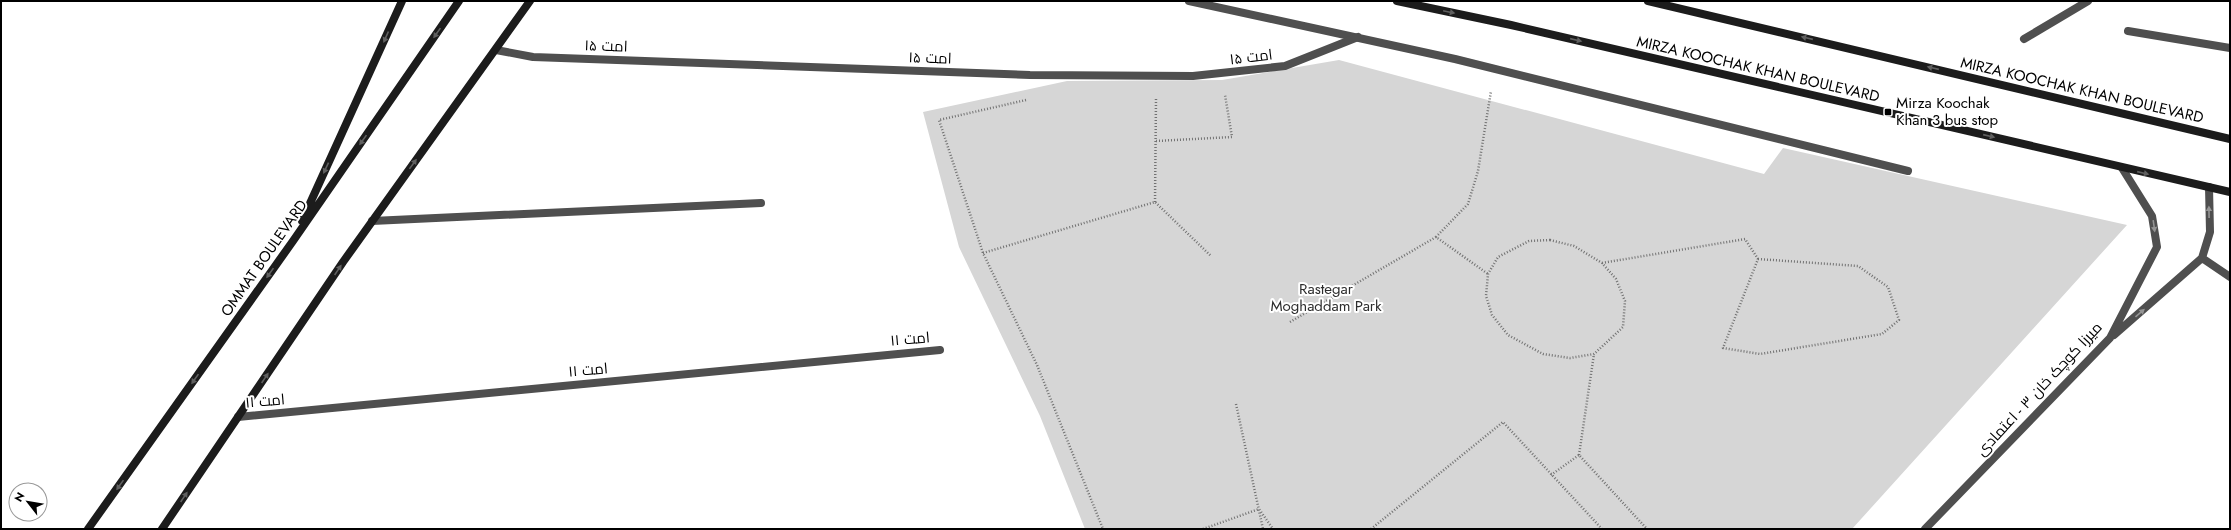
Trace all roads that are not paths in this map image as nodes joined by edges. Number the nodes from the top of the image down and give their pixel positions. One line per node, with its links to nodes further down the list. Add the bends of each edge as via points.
1 (402, 1): 20 (main road, one-way to 20)
2 (459, 1): 20 (main road, OMMAT BOULEVARD, one-way to 20)
3 (530, 1): 12 (main road)
4 (1189, 1): 9 (street)
5 (1397, 1): 14 (main road, MIRZA KOOCHAK KHAN BOULEVARD, one-way to 14, via 1550,34)
6 (1648, 1): 13 (main road, MIRZA KOOCHAK KHAN BOULEVARD, one-way to 6)
7 (2088, 1): 10 (street)
8 (2128, 31): 11 (street)
9 (1358, 37): 12 (street, امت ۱۵, via 1285,66 1193,76 1030,75 534,57); 15 (street, via 1496,68)
10 (2024, 39)
11 (2230, 48)
12 (496, 50): 19 (main road, one-way to 12)
13 (2230, 138)
14 (2122, 168): 16 (main road, MIRZA KOOCHAK KHAN BOULEVARD, one-way to 16); 23 (street, میرزا کوچک خان ۳ - اعتمادی, one-way to 23, via 2152,216 2157,247)
15 (1908, 171)
16 (2209, 187): 17 (main road, MIRZA KOOCHAK KHAN BOULEVARD); 21 (street, one-way to 16, via 2210,232)
17 (2230, 192)
18 (761, 203): 19 (street)
19 (372, 221): 25 (main road, one-way to 19)
20 (293, 241): 26 (main road, OMMAT BOULEVARD, one-way to 26)
21 (2202, 258): 22 (street); 23 (street, one-way to 21)
22 (2230, 277)
23 (2110, 338): 28 (street, میرزا کوچک خان ۳ - اعتمادی)
24 (940, 350): 25 (street, امت ۱۱)
25 (238, 417): 27 (main road, one-way to 25)
26 (88, 529)
27 (162, 529)
28 (1925, 529)

